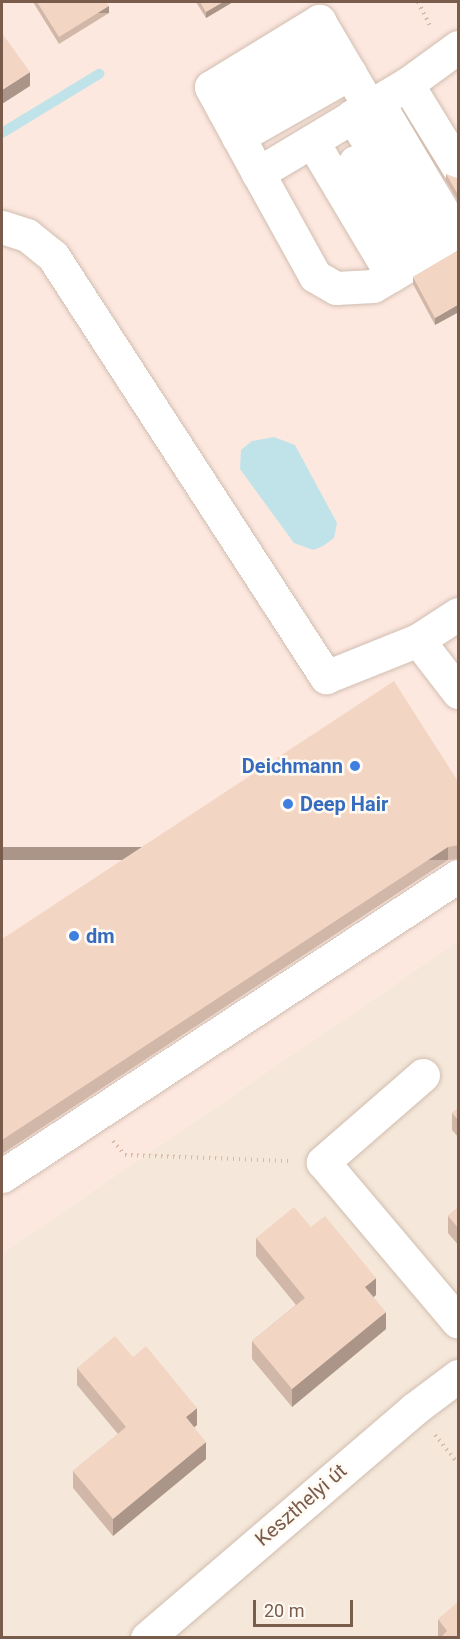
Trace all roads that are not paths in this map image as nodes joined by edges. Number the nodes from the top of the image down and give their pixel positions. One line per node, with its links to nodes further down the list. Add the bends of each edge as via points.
1 (459, 46): 3 (street)
2 (334, 47): 4 (street); 4 (street); 5 (street)
3 (407, 84): 5 (street); 6 (street)
4 (225, 112): 7 (street)
5 (349, 118): 7 (street); 9 (street); 9 (street)
6 (459, 168)
7 (258, 173): 9 (street, via 315,276 336,288 374,286)
8 (2, 227): 11 (street, via 27,235 53,256 326,677)
9 (432, 252)
10 (459, 614): 11 (street)
11 (418, 640): 12 (street)
12 (459, 692)
13 (459, 876): 15 (street)
14 (423, 1076): 16 (street, via 323,1162)
15 (2, 1176)
16 (459, 1322)
17 (459, 1376): 18 (street, Keszthelyi út, via 414,1409)
18 (147, 1638)

